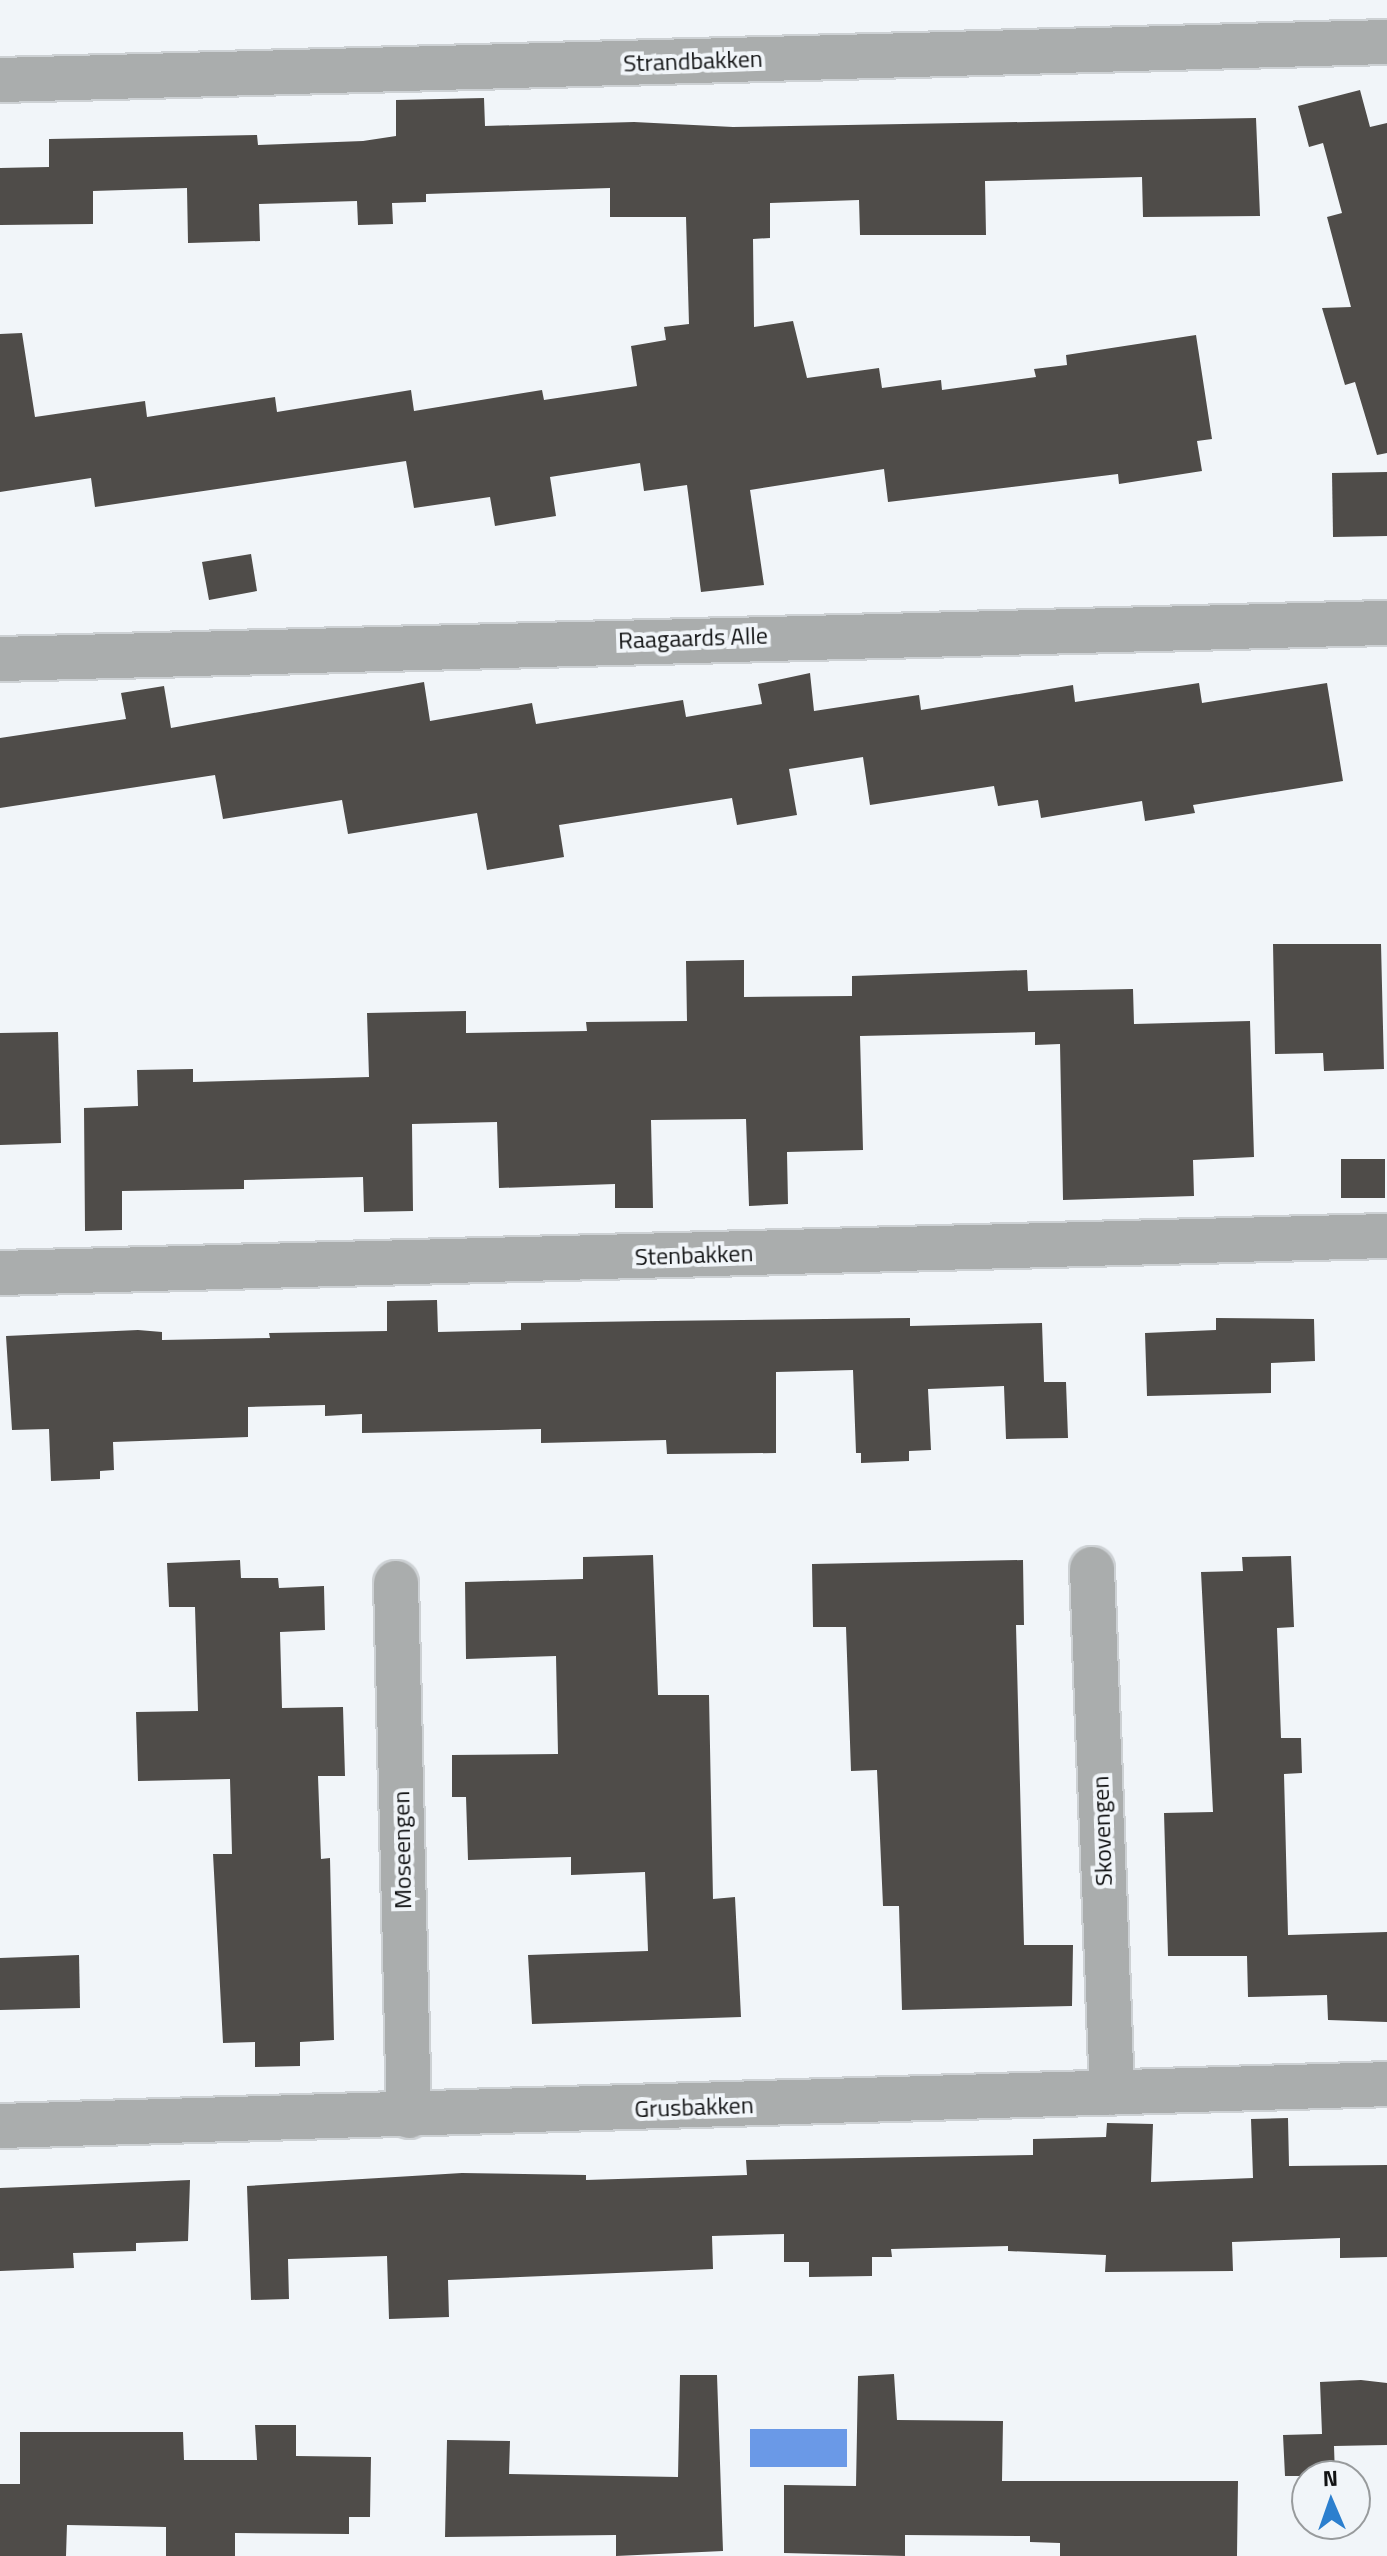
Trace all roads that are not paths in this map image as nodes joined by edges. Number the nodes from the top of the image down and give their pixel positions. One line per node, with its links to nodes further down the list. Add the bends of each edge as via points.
1 (1387, 42): 2 (street, Strandbakken)
2 (0, 80)
3 (1387, 623): 4 (street, Raagaards Alle)
4 (0, 659)
5 (1387, 1236): 6 (street, Stenbakken)
6 (0, 1273)
7 (1092, 1569): 10 (street, Skovengen)
8 (396, 1583): 11 (street, Moseengen)
9 (1387, 2084): 10 (street, Grusbakken)
10 (1112, 2093): 11 (street, Grusbakken)
11 (409, 2116): 12 (street, Grusbakken)
12 (0, 2126)

